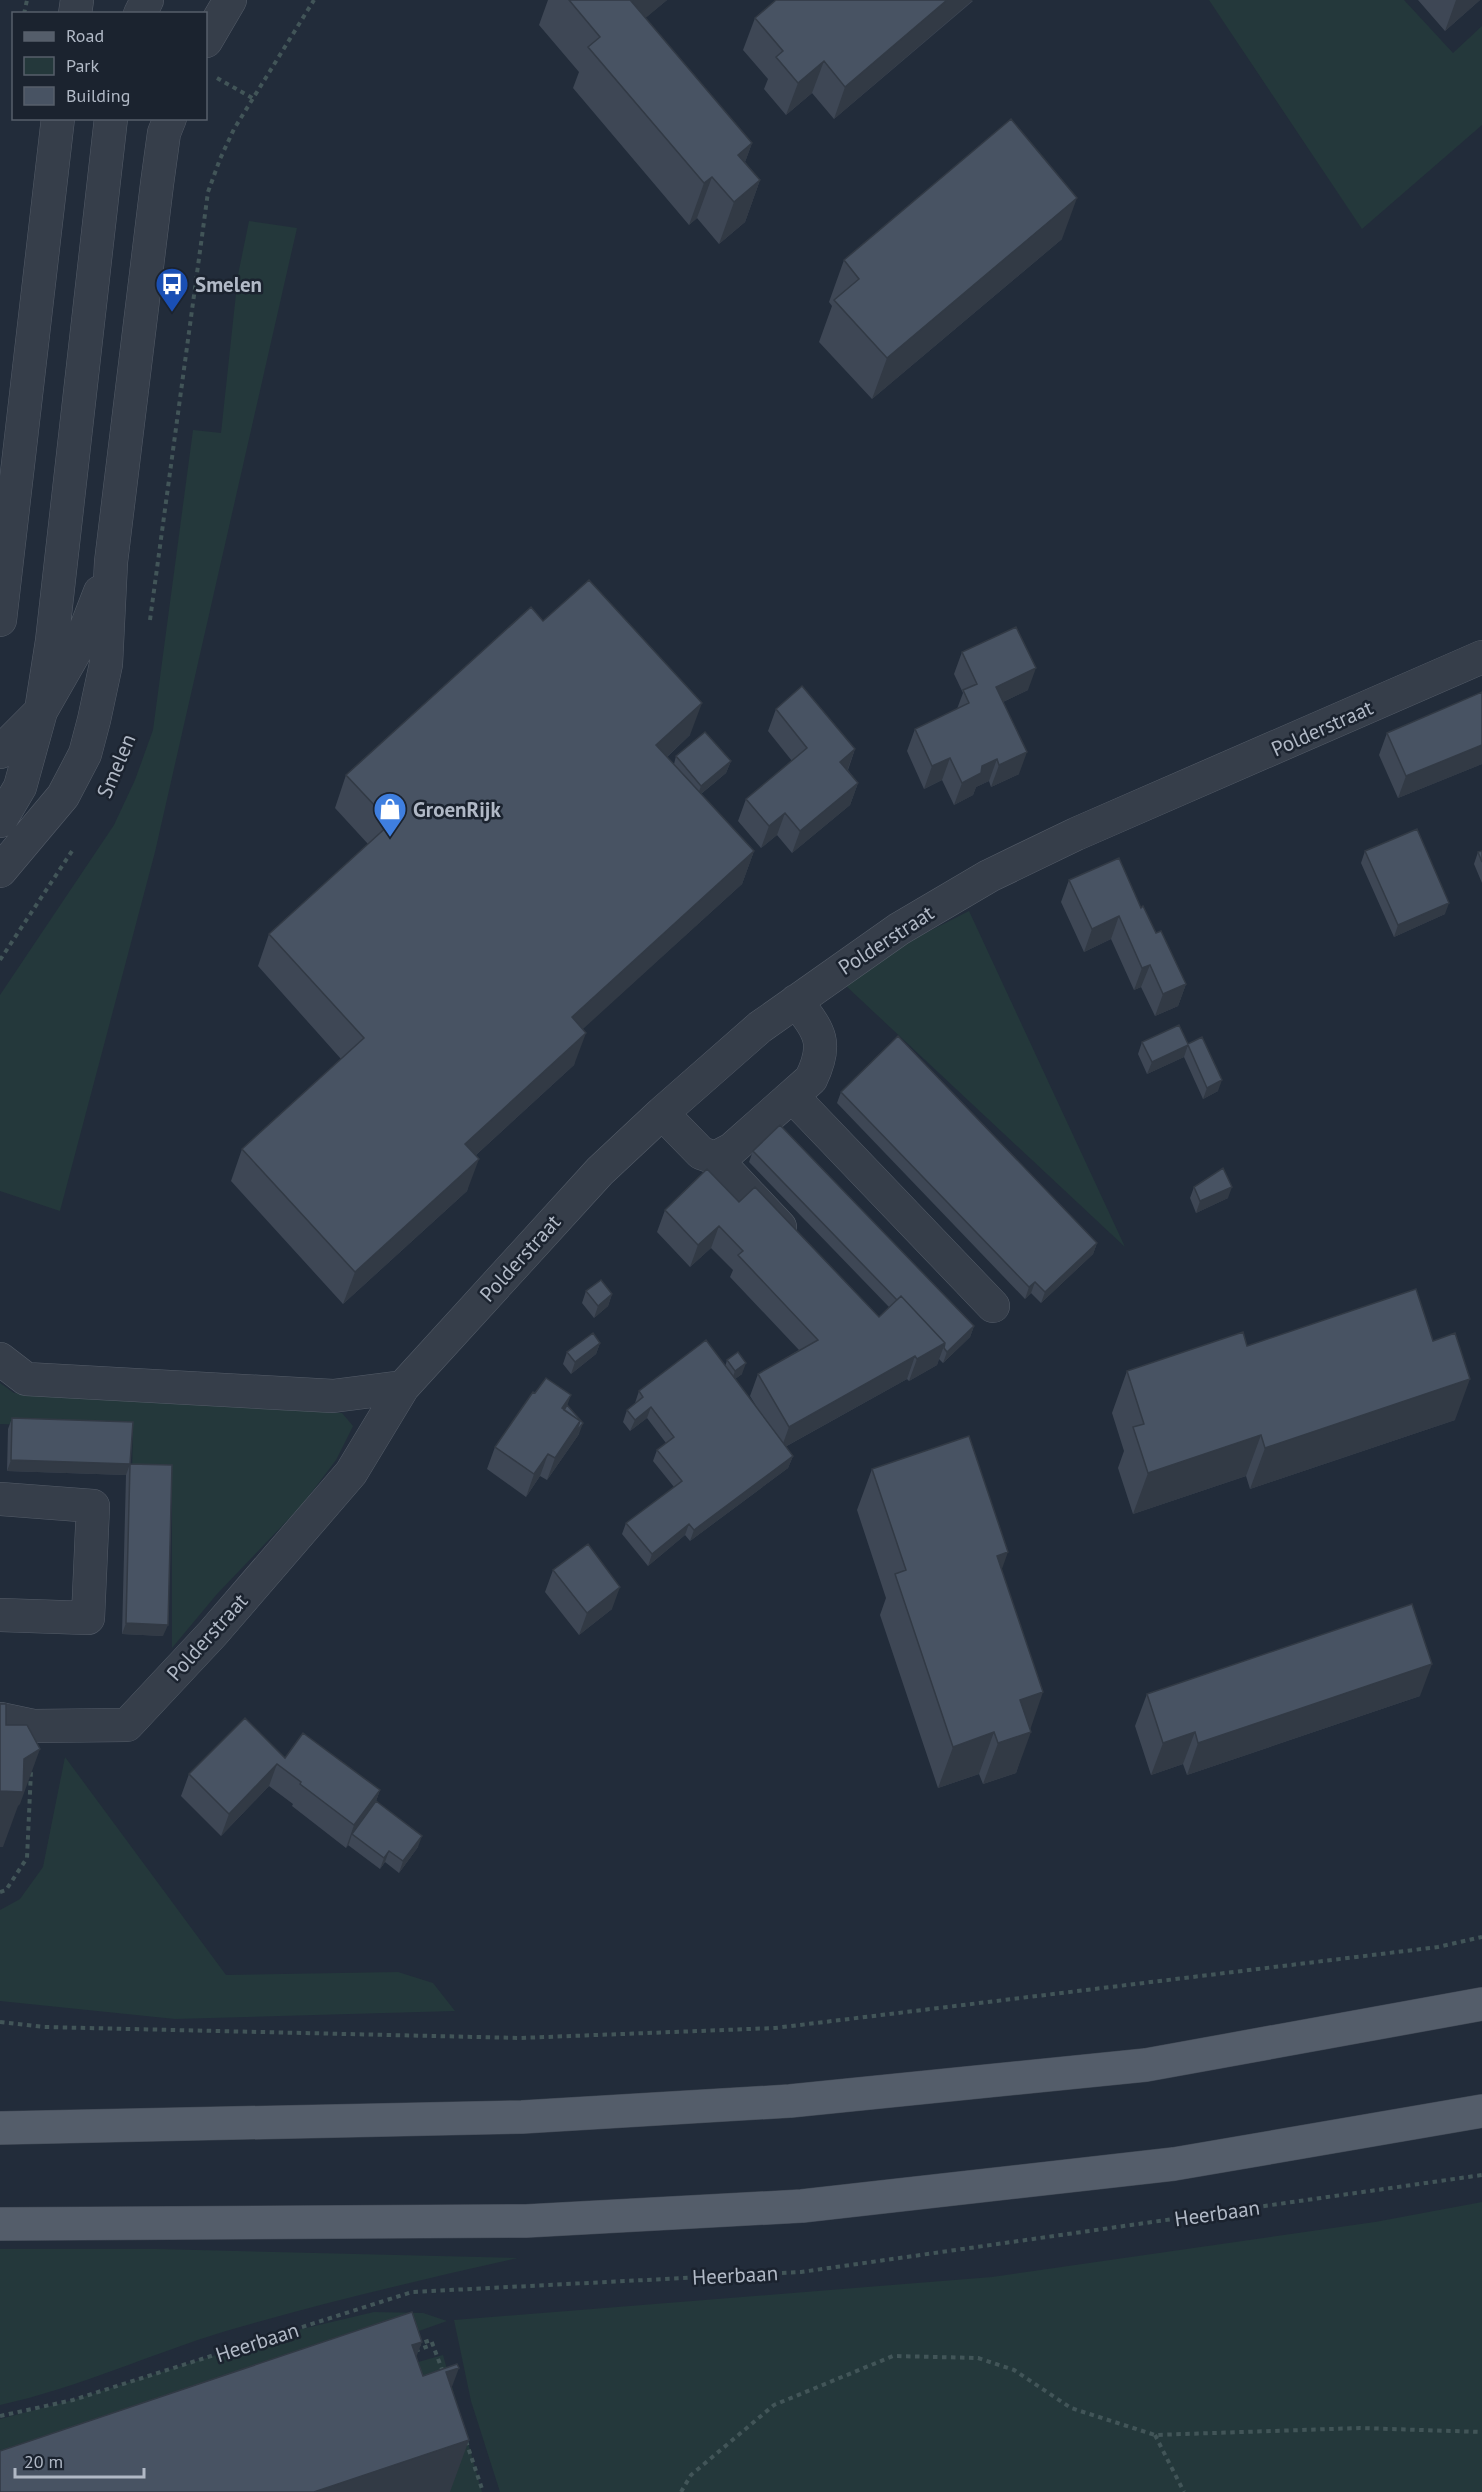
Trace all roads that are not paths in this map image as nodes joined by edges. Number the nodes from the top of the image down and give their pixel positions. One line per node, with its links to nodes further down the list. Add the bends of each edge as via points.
1 (230, 0): 2 (street)
2 (207, 40)
3 (58, 120): 7 (street)
4 (111, 120): 9 (street, Smelen)
5 (169, 120): 6 (street, Smelen, via 164,133)
6 (111, 562): 9 (street, Smelen, via 81,641); 12 (street, Smelen, via 106,664 85,754 63,796)
7 (0, 620)
8 (1482, 657): 13 (street, Polderstraat, via 1076,834 989,876 899,929)
9 (41, 711): 10 (street, Smelen); 11 (street, Smelen, via 20,787)
10 (0, 752)
11 (0, 821)
12 (0, 871)
13 (796, 1001): 14 (street, via 816,1027 821,1051 811,1079); 15 (street, Polderstraat, via 760,1027)
14 (792, 1096): 16 (street, via 732,1149); 18 (street)
15 (662, 1113): 16 (street, via 701,1153); 20 (street, Polderstraat, via 600,1171)
16 (715, 1158): 17 (street)
17 (798, 1245)
18 (993, 1306)
19 (0, 1359): 20 (street, via 26,1378 333,1396)
20 (403, 1388): 23 (street, Polderstraat, via 351,1473 213,1633 127,1725 33,1726)
21 (0, 1499): 22 (street, via 93,1506 88,1618)
22 (0, 1615)
23 (0, 1719)
24 (1482, 2004): 26 (main road, via 1146,2065 790,2101 522,2116)
25 (1482, 2111): 27 (main road, via 1174,2164 802,2206 526,2221)
26 (0, 2128)
27 (0, 2224)

